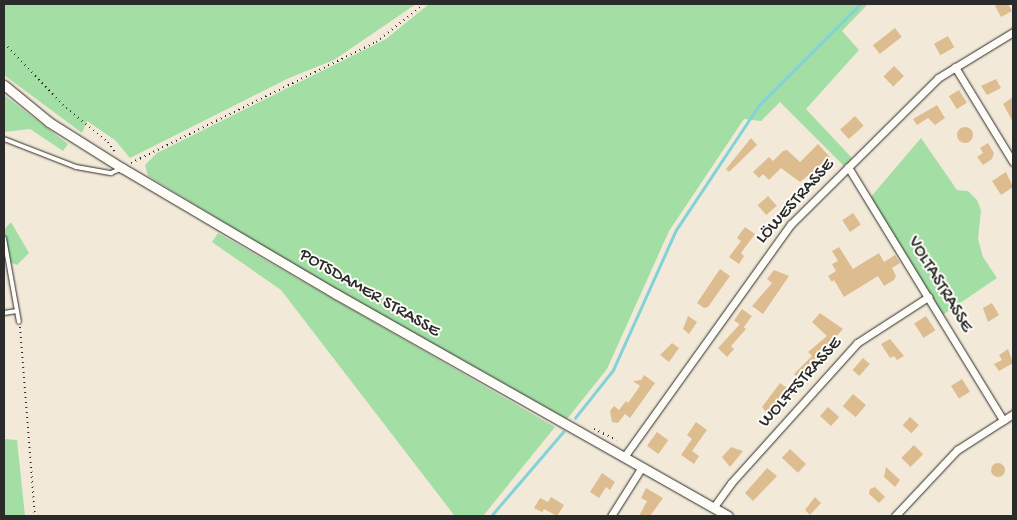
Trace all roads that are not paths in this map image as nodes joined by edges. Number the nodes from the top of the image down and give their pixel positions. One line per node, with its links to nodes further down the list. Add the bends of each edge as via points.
1 (1013, 32): 2 (street, LÖWESTRASSE)
2 (955, 67): 5 (street); 6 (street, LÖWESTRASSE, via 938,78)
3 (4, 86): 7 (street, POTSDAMER STRASSE, via 49,122)
4 (4, 139): 7 (lane, via 76,167 111,173)
5 (1013, 162)
6 (848, 167): 9 (street, VOLTASTRASSE); 15 (street, LÖWESTRASSE, via 791,224 770,250)
7 (122, 168): 15 (street, POTSDAMER STRASSE)
8 (4, 238): 10 (lane)
9 (928, 297): 14 (street, VOLTASTRASSE); 17 (street, WOLFFSTRASSE, via 857,343 731,483)
10 (18, 311): 11 (lane); 12 (lane)
11 (4, 313)
12 (19, 322)
13 (1013, 414): 14 (street)
14 (1003, 420): 20 (street, via 957,450)
15 (624, 457): 16 (street, POTSDAMER STRASSE)
16 (642, 467): 17 (street, POTSDAMER STRASSE); 18 (street)
17 (713, 508): 19 (street, POTSDAMER STRASSE)
18 (611, 516)
19 (728, 516)
20 (895, 516)

